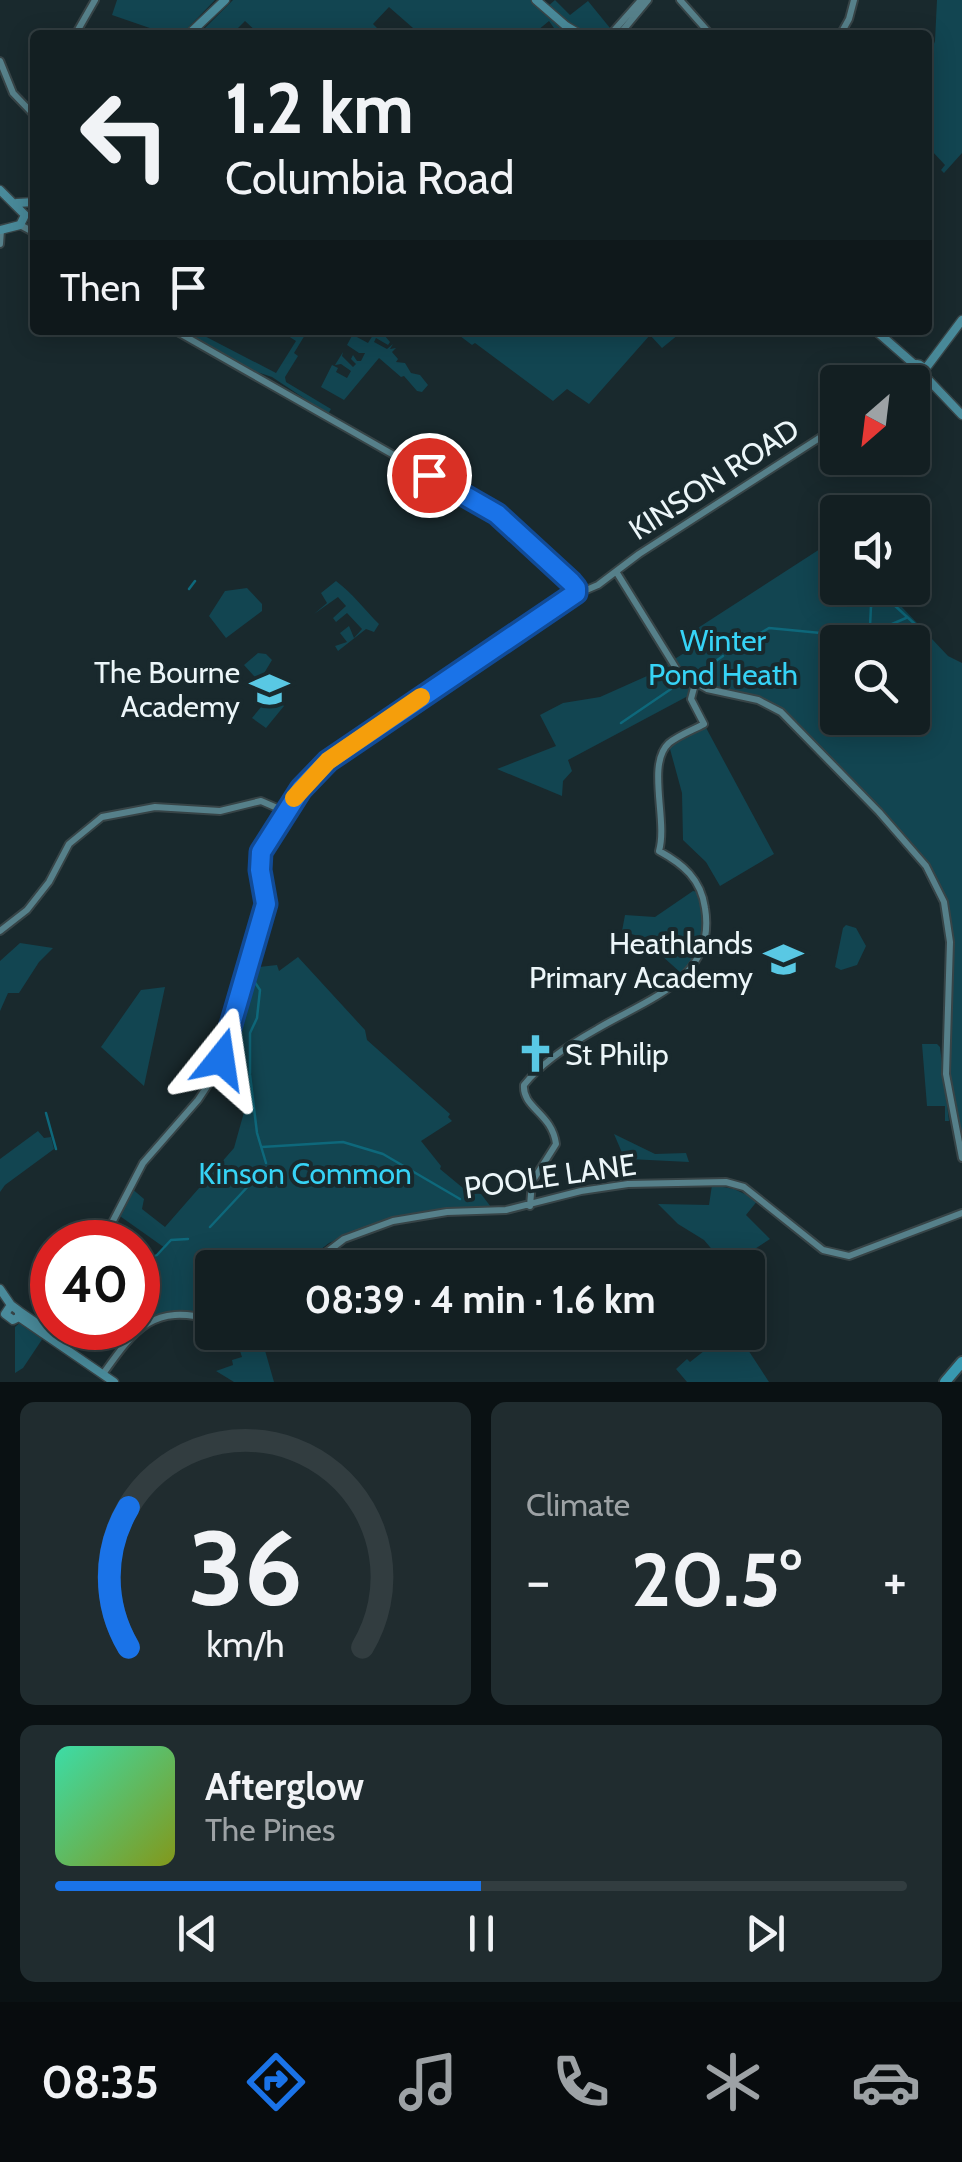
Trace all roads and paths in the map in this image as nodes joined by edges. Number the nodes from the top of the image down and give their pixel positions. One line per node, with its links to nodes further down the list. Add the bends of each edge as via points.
1 (96, 0): 7 (street)
2 (225, 0): 8 (main road)
3 (536, 0): 9 (main road)
4 (644, 0): 10 (street); 11 (street)
5 (680, 0): 12 (street)
6 (854, 0): 13 (street)
7 (78, 30)
8 (193, 30)
9 (577, 30)
10 (615, 30)
11 (623, 30)
12 (707, 30)
13 (843, 30)
14 (0, 62): 15 (street, via 12,93)
15 (30, 111)
16 (0, 190): 17 (main road)
17 (13, 202): 18 (main road); 20 (main road)
18 (30, 203)
19 (30, 210): 20 (main road)
20 (24, 221): 21 (street); 22 (main road)
21 (30, 228)
22 (0, 230): 23 (street)
23 (0, 244)
24 (962, 320): 28 (main road)
25 (183, 335): 33 (street, via 494,512)
26 (879, 335): 27 (main road)
27 (911, 365)
28 (925, 365)
29 (930, 384): 30 (main road)
30 (962, 415)
31 (820, 438): 32 (street, KINSON ROAD)
32 (617, 572): 33 (street, KINSON ROAD); 34 (street, via 670,662)
33 (578, 589): 35 (street, KINSON ROAD, via 328,761)
34 (695, 684): 37 (street, via 781,712 931,875 944,902 950,942 946,1074); 38 (street, via 690,699 704,724 670,743 660,758 659,851 689,871 700,890 706,914 701,949 675,985 584,1036 524,1084 524,1095 556,1138 532,1182)
35 (285, 812): 36 (street, via 261,802 220,811 155,806 102,818 69,844 27,910); 40 (street, KINSON ROAD, via 261,852 266,904 218,1070 144,1163)
36 (0, 931)
37 (962, 1158)
38 (530, 1206): 39 (street, POOLE LANE, via 628,1184 730,1183 756,1194 823,1250 848,1256); 41 (street, POOLE LANE, via 425,1214 344,1239)
39 (962, 1213)
40 (114, 1220)
41 (330, 1250)
42 (0, 1288): 44 (main road)
43 (195, 1318): 47 (street, via 162,1315 138,1329)
44 (30, 1320)
45 (71, 1350): 47 (main road)
46 (962, 1365): 49 (highway)
47 (103, 1374): 48 (main road)
48 (114, 1382)
49 (948, 1382)

